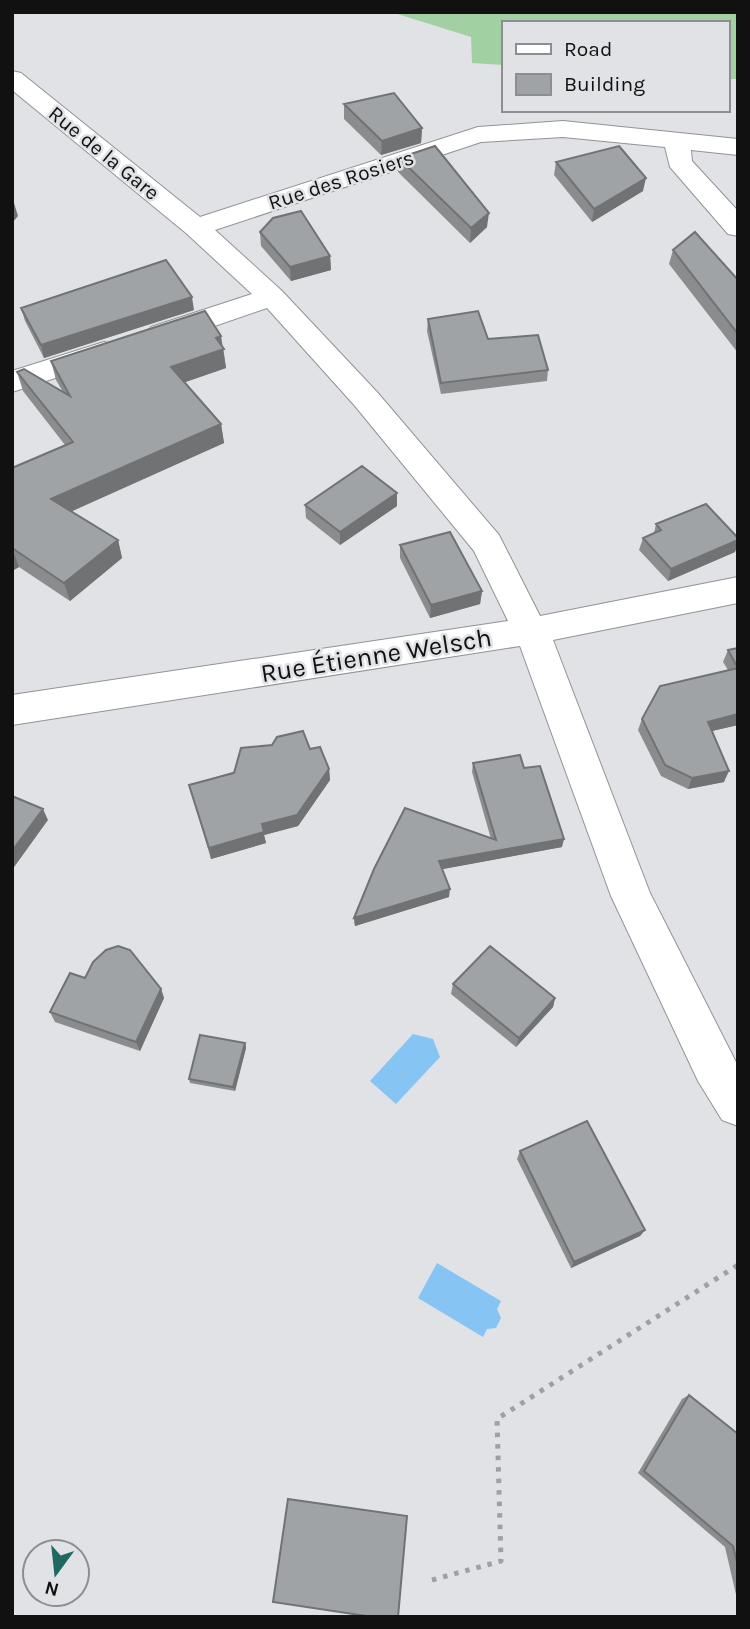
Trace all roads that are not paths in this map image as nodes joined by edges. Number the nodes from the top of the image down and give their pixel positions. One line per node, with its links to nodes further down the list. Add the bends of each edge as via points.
1 (12, 78): 4 (street, Rue de la Gare)
2 (677, 141): 3 (street, Rue des Rosiers); 4 (street, Rue des Rosiers, via 563,129 478,135); 5 (street, via 679,162)
3 (738, 147)
4 (197, 227): 6 (street, Rue de la Gare)
5 (738, 228)
6 (272, 297): 7 (street); 9 (street, Rue de la Gare, via 366,399 487,544)
7 (12, 382)
8 (738, 590): 9 (street, Rue Étienne Welsch)
9 (532, 631): 10 (street, Rue Étienne Welsch); 11 (street, Rue de la Gare, via 631,896 713,1066)
10 (12, 710)
11 (738, 1105)

